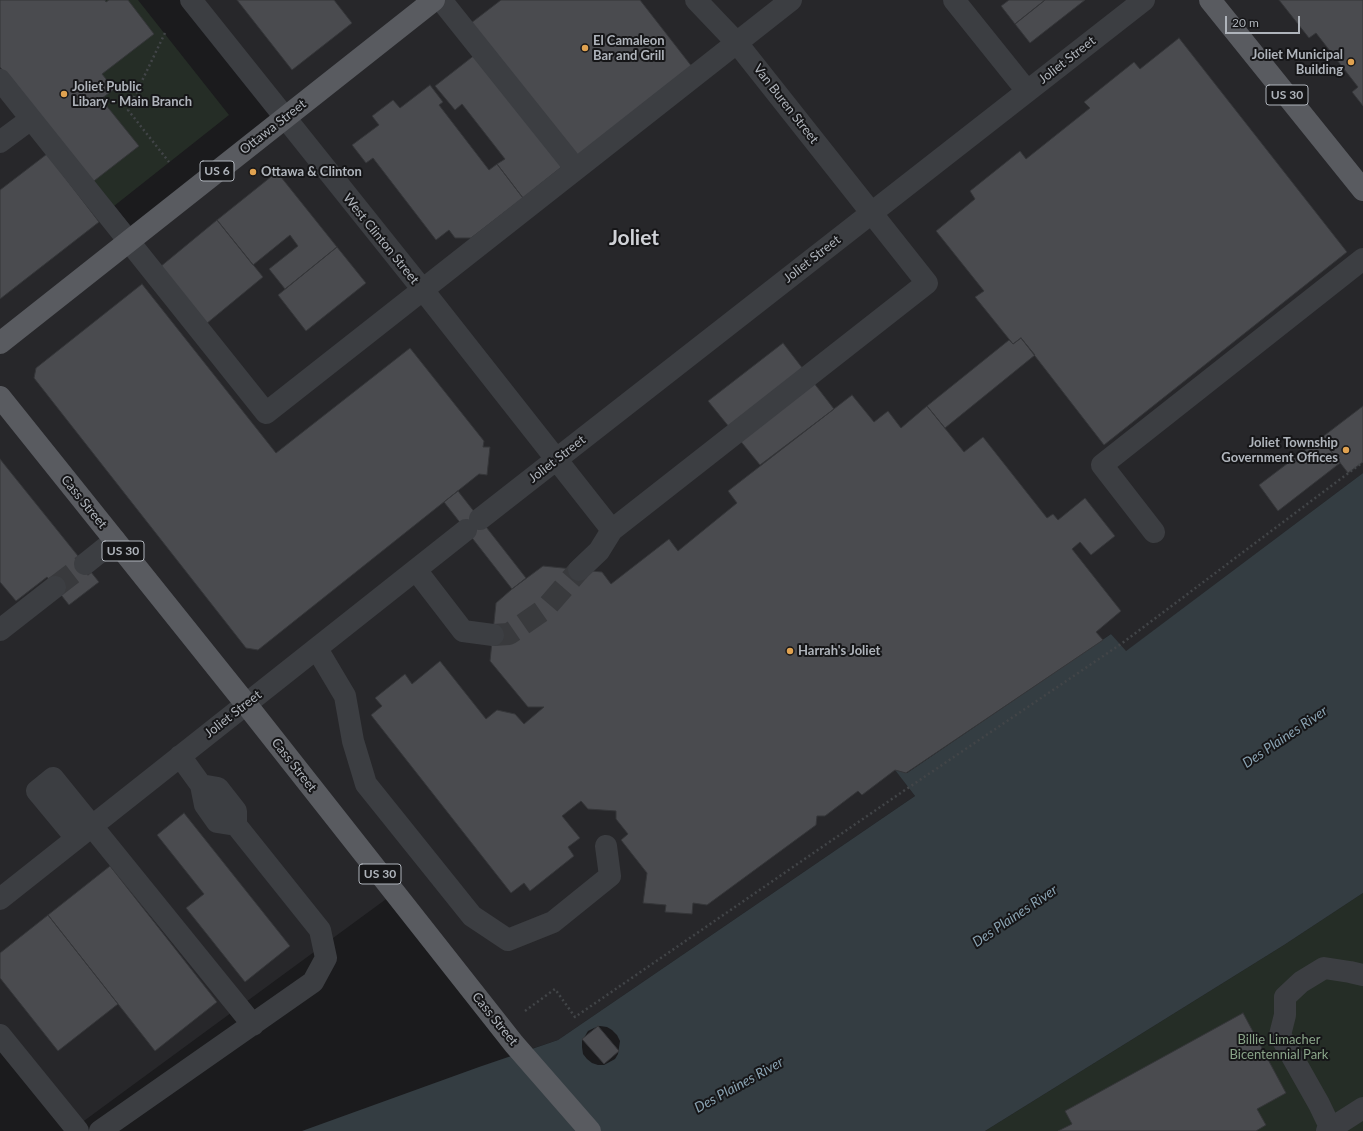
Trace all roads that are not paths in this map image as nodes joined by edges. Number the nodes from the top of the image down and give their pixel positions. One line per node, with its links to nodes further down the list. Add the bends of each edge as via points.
1 (190, 0): 12 (street, West Clinton Street)
2 (434, 0): 12 (main road, Ottawa Street / US 6)
3 (441, 0): 15 (street)
4 (696, 0): 9 (street, Van Buren Street)
5 (791, 0): 9 (street)
6 (954, 0): 11 (street)
7 (1144, 0): 11 (street, Joliet Street)
8 (1210, 0): 16 (main road, US 30)
9 (737, 42): 15 (street); 17 (street, Van Buren Street)
10 (0, 80): 13 (street)
11 (1027, 91): 17 (street, Joliet Street)
12 (284, 118): 18 (main road, Ottawa Street / US 6); 20 (street, West Clinton Street)
13 (31, 119): 14 (street); 18 (street)
14 (0, 142)
15 (576, 170): 20 (street)
16 (1363, 190)
17 (871, 212): 23 (street, Joliet Street); 24 (street, Van Buren Street, via 927,283)
18 (129, 242): 20 (street, via 266,413); 21 (main road, Ottawa Street / US 6)
19 (1363, 259): 25 (street, via 1102,465)
20 (423, 290): 23 (street, West Clinton Street)
21 (0, 343)
22 (0, 397): 26 (main road, Cass Street / US 30)
23 (556, 460): 24 (street, West Clinton Street); 28 (street, Joliet Street)
24 (612, 530): 29 (street, via 600,551)
25 (1154, 532)
26 (115, 540): 27 (street); 34 (main road, Cass Street / US 30)
27 (85, 564)
28 (416, 570): 32 (street, via 463,630); 33 (street, Joliet Street)
29 (580, 570)
30 (55, 587): 31 (street)
31 (0, 630)
32 (493, 635)
33 (316, 649): 34 (street, Joliet Street); 38 (street, via 345,696 353,741 366,784 472,916 508,940 553,922 610,876)
34 (246, 704): 35 (street, Joliet Street); 47 (main road, Cass Street / US 30, via 514,1044)
35 (180, 756): 37 (street, Joliet Street); 41 (street, via 202,784 218,788 236,811 236,826 320,930 326,958 313,982)
36 (45, 784): 37 (street)
37 (84, 832): 39 (street, Joliet Street); 41 (street)
38 (606, 846)
39 (0, 899)
40 (1363, 975): 44 (street, via 1324,968 1301,982 1285,997 1285,1015 1280,1035 1319,1104)
41 (253, 1025): 46 (street)
42 (0, 1034): 45 (street)
43 (1363, 1108): 44 (street)
44 (1329, 1130)
45 (78, 1131)
46 (100, 1131)
47 (590, 1131)

